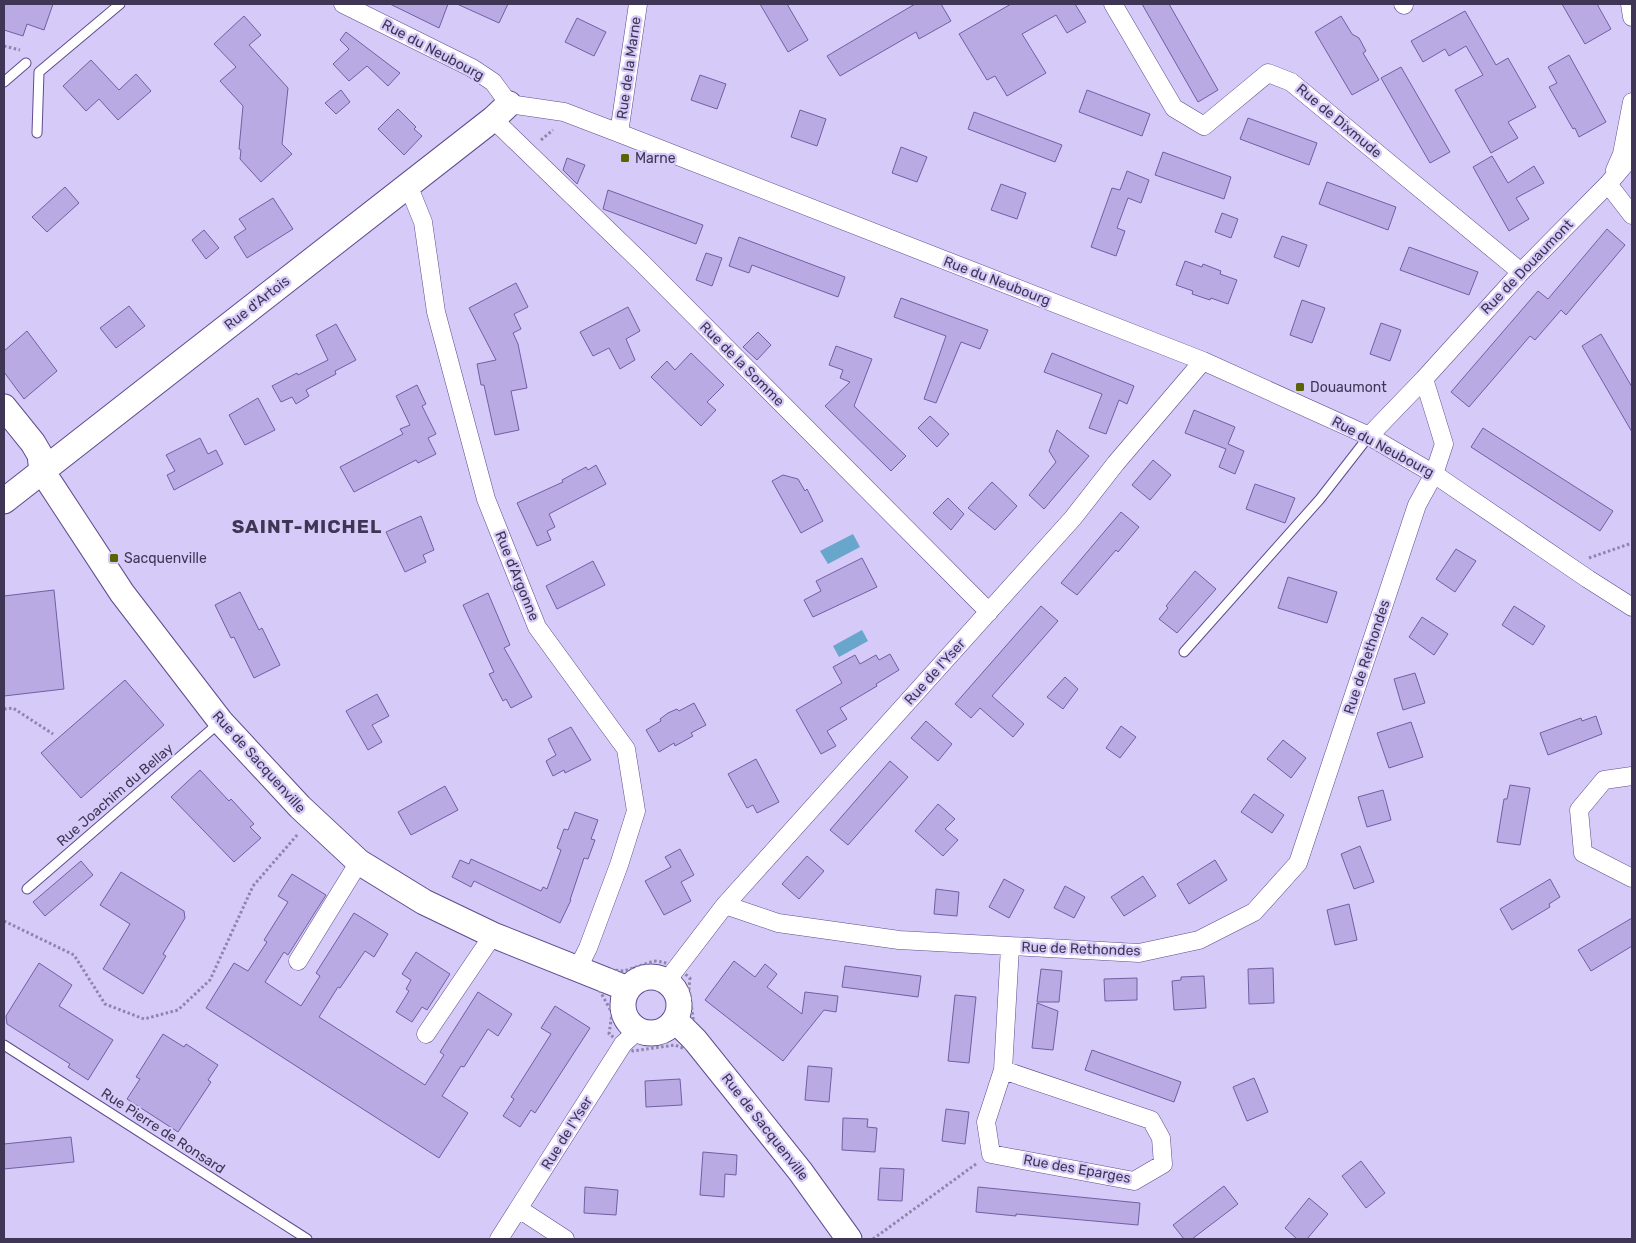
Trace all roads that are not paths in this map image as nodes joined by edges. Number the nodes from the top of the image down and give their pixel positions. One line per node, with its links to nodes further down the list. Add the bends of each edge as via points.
1 (120, 4): 11 (lane, via 39,72)
2 (343, 4): 10 (street, Rue du Neubourg, via 472,68 493,82)
3 (638, 4): 12 (street, Rue de la Marne)
4 (1113, 4): 17 (street, Rue de Dixmude, via 1174,108 1204,126 1268,73 1291,82)
5 (1630, 4): 6 (street)
6 (1632, 17)
7 (26, 63): 8 (lane)
8 (4, 82)
9 (1632, 102): 14 (street, via 1622,154)
10 (501, 112): 12 (street, Rue du Neubourg, via 564,112); 15 (street, Rue d'Artois); 26 (street, Rue de la Somme, via 525,151 642,263)
11 (37, 133)
12 (619, 133): 18 (street, Rue du Neubourg)
13 (1632, 156): 14 (street, Rue de Douaumont)
14 (1608, 184): 16 (street); 17 (street, Rue de Douaumont)
15 (408, 185): 22 (street, Rue d'Artois); 37 (street, Rue d'Argonne, via 423,222 436,312 486,499 537,627 626,749 636,811 619,865)
16 (1632, 215)
17 (1521, 272): 19 (street, Rue de Douaumont)
18 (1203, 361): 21 (street, Rue du Neubourg); 26 (street, Rue de l'Yser, via 1073,518)
19 (1424, 379): 21 (street, Rue de Douaumont); 23 (street, via 1444,444)
20 (4, 406): 22 (street, Rue de Sacquenville, via 33,443 40,456)
21 (1369, 436): 23 (street, Rue du Neubourg); 27 (lane, via 1320,499)
22 (42, 471): 24 (street, Rue d'Artois); 28 (street, Rue de Sacquenville, via 122,594)
23 (1434, 474): 25 (street, Rue du Neubourg); 35 (street, Rue de Rethondes, via 1417,505 1298,863 1254,912 1199,940 1139,953)
24 (4, 501)
25 (1632, 607)
26 (989, 612): 33 (street, Rue de l'Yser)
27 (1184, 652)
28 (221, 722): 30 (street, Rue de Sacquenville, via 300,808); 32 (lane, Rue Joachim du Bellay)
29 (1632, 776): 31 (street, via 1604,780 1579,810 1583,853)
30 (359, 862): 34 (street, Rue de Sacquenville, via 424,902); 36 (street)
31 (1632, 878)
32 (27, 889)
33 (725, 905): 35 (street, Rue de Rethondes, via 778,923 899,940); 38 (street, Rue de l'Yser)
34 (493, 934): 37 (street, Rue de Sacquenville); 42 (street)
35 (1010, 947): 44 (street)
36 (298, 961)
37 (578, 968): 39 (street, Rue de Sacquenville)
38 (666, 982): 39 (street, via 643,979); 40 (street, via 678,998)
39 (628, 990): 41 (street, via 624,998 626,1016)
40 (674, 1022): 41 (street, via 656,1032); 49 (street, Rue de Sacquenville, via 695,1040 800,1171)
41 (638, 1030): 45 (street, Rue de l'Yser, via 623,1044)
42 (426, 1034)
43 (4, 1045): 46 (lane, Rue Pierre de Ronsard)
44 (1003, 1070): 44 (street, Rue des Eparges, via 1151,1120 1161,1138 1163,1164 1134,1181 991,1154 986,1122)
45 (519, 1209): 47 (street, Rue de l'Yser); 48 (street)
46 (307, 1239)
47 (499, 1239)
48 (565, 1239)
49 (849, 1239)

